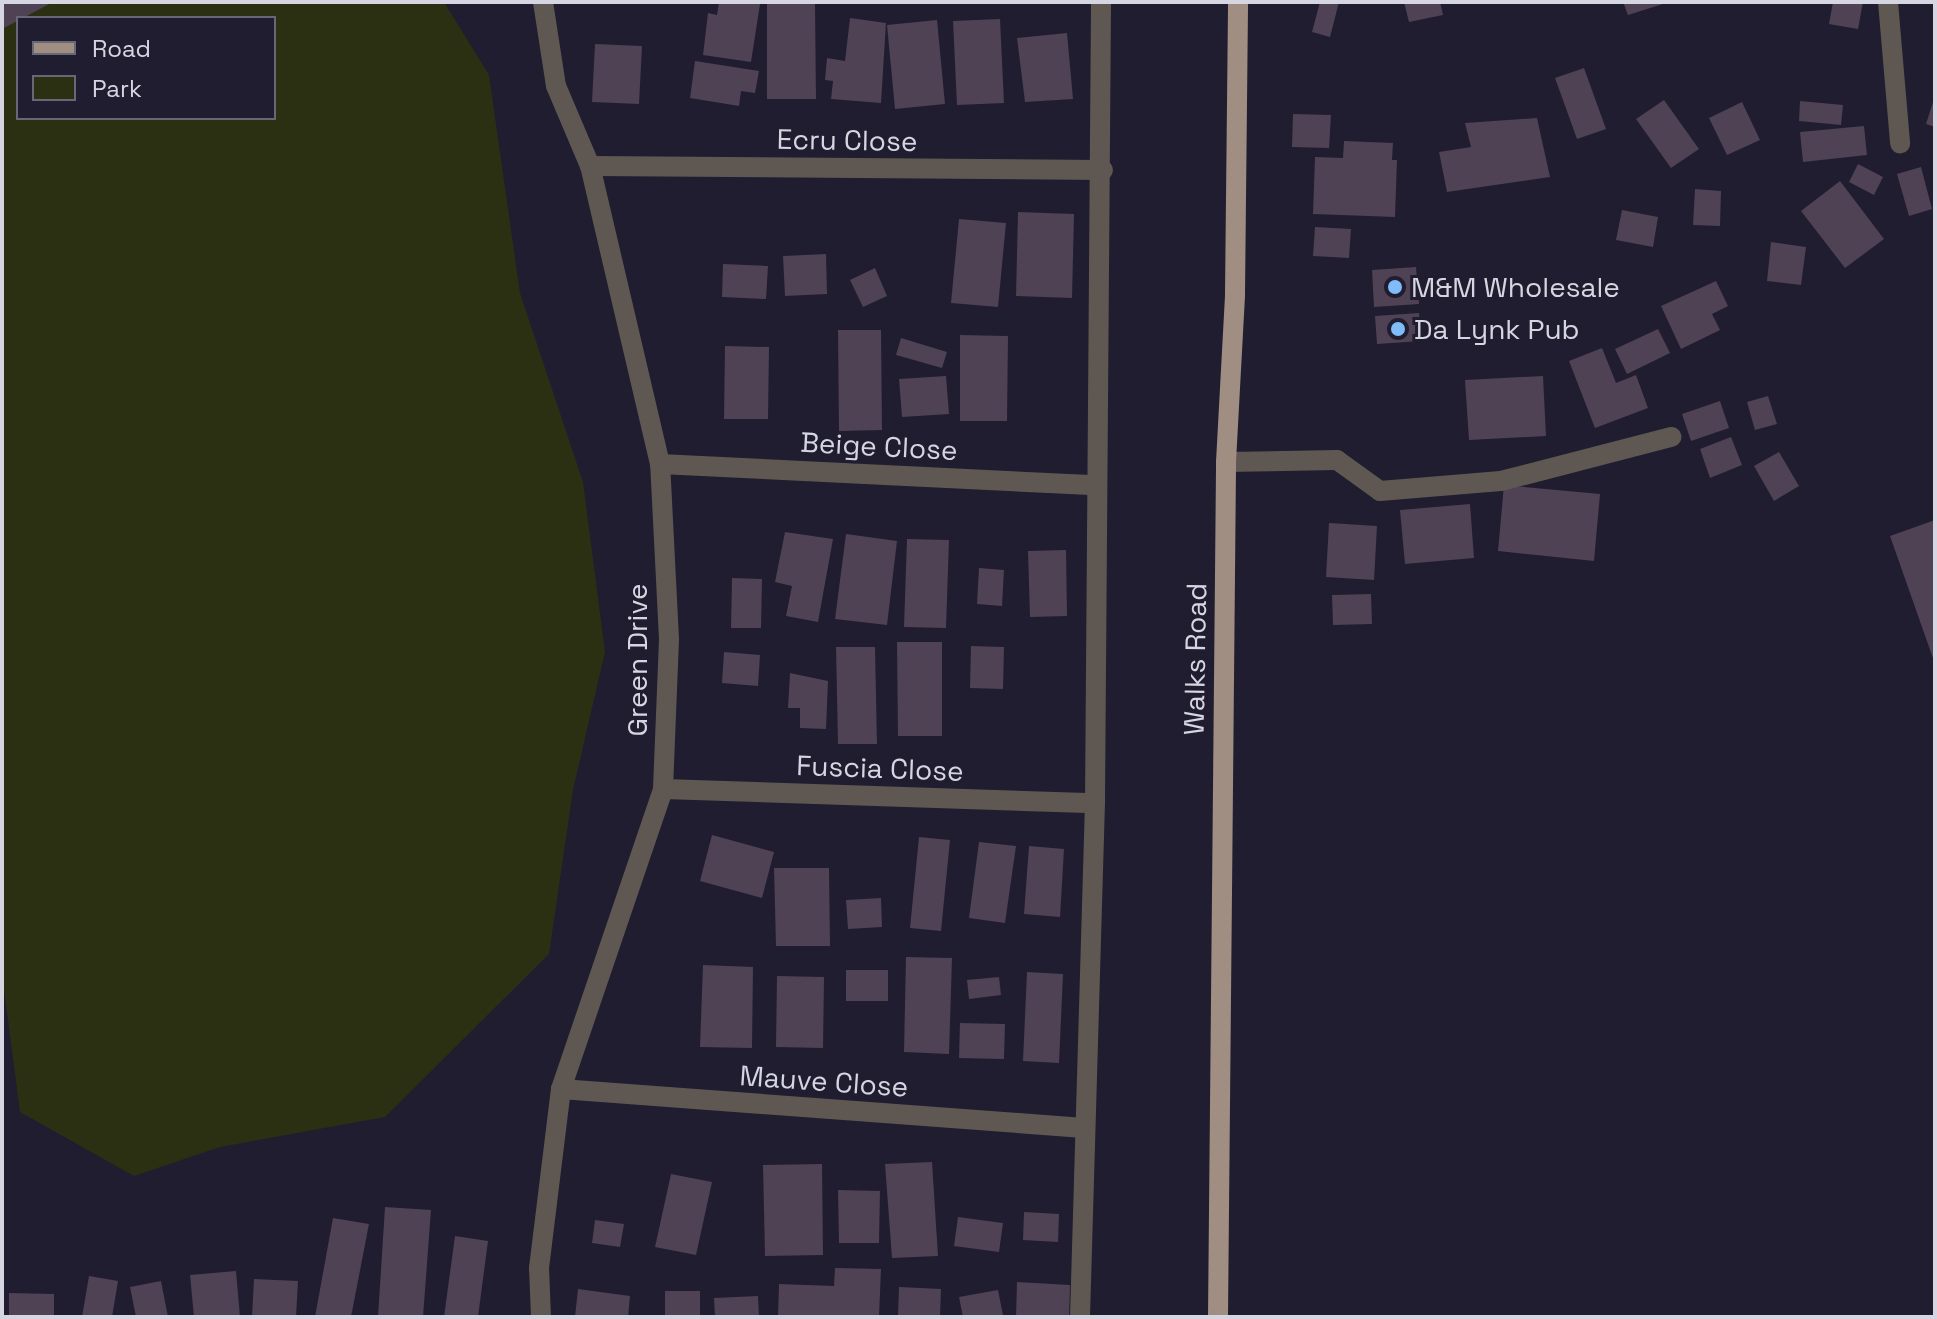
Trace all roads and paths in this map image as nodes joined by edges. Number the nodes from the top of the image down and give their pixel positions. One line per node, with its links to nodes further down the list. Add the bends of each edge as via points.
1 (543, 2): 6 (street, Green Drive, via 556,86)
2 (1101, 2): 7 (street)
3 (1238, 2): 9 (main road, Walks Road, via 1235,294)
4 (1888, 2): 5 (street)
5 (1900, 143)
6 (590, 166): 7 (street, Ecru Close); 10 (street, Green Drive)
7 (1103, 170): 11 (street)
8 (1671, 437): 9 (street, via 1501,481 1380,491 1337,460)
9 (1226, 462): 18 (main road, Walks Road)
10 (660, 464): 11 (street, Beige Close); 12 (street, Green Drive, via 669,639)
11 (1095, 485): 13 (street)
12 (663, 789): 13 (street, Fuscia Close); 14 (street, Green Drive)
13 (1095, 803): 15 (street)
14 (561, 1089): 15 (street, Mauve Close); 16 (street, Green Drive, via 539,1268)
15 (1084, 1128): 17 (street)
16 (541, 1317)
17 (1080, 1317)
18 (1218, 1317)

